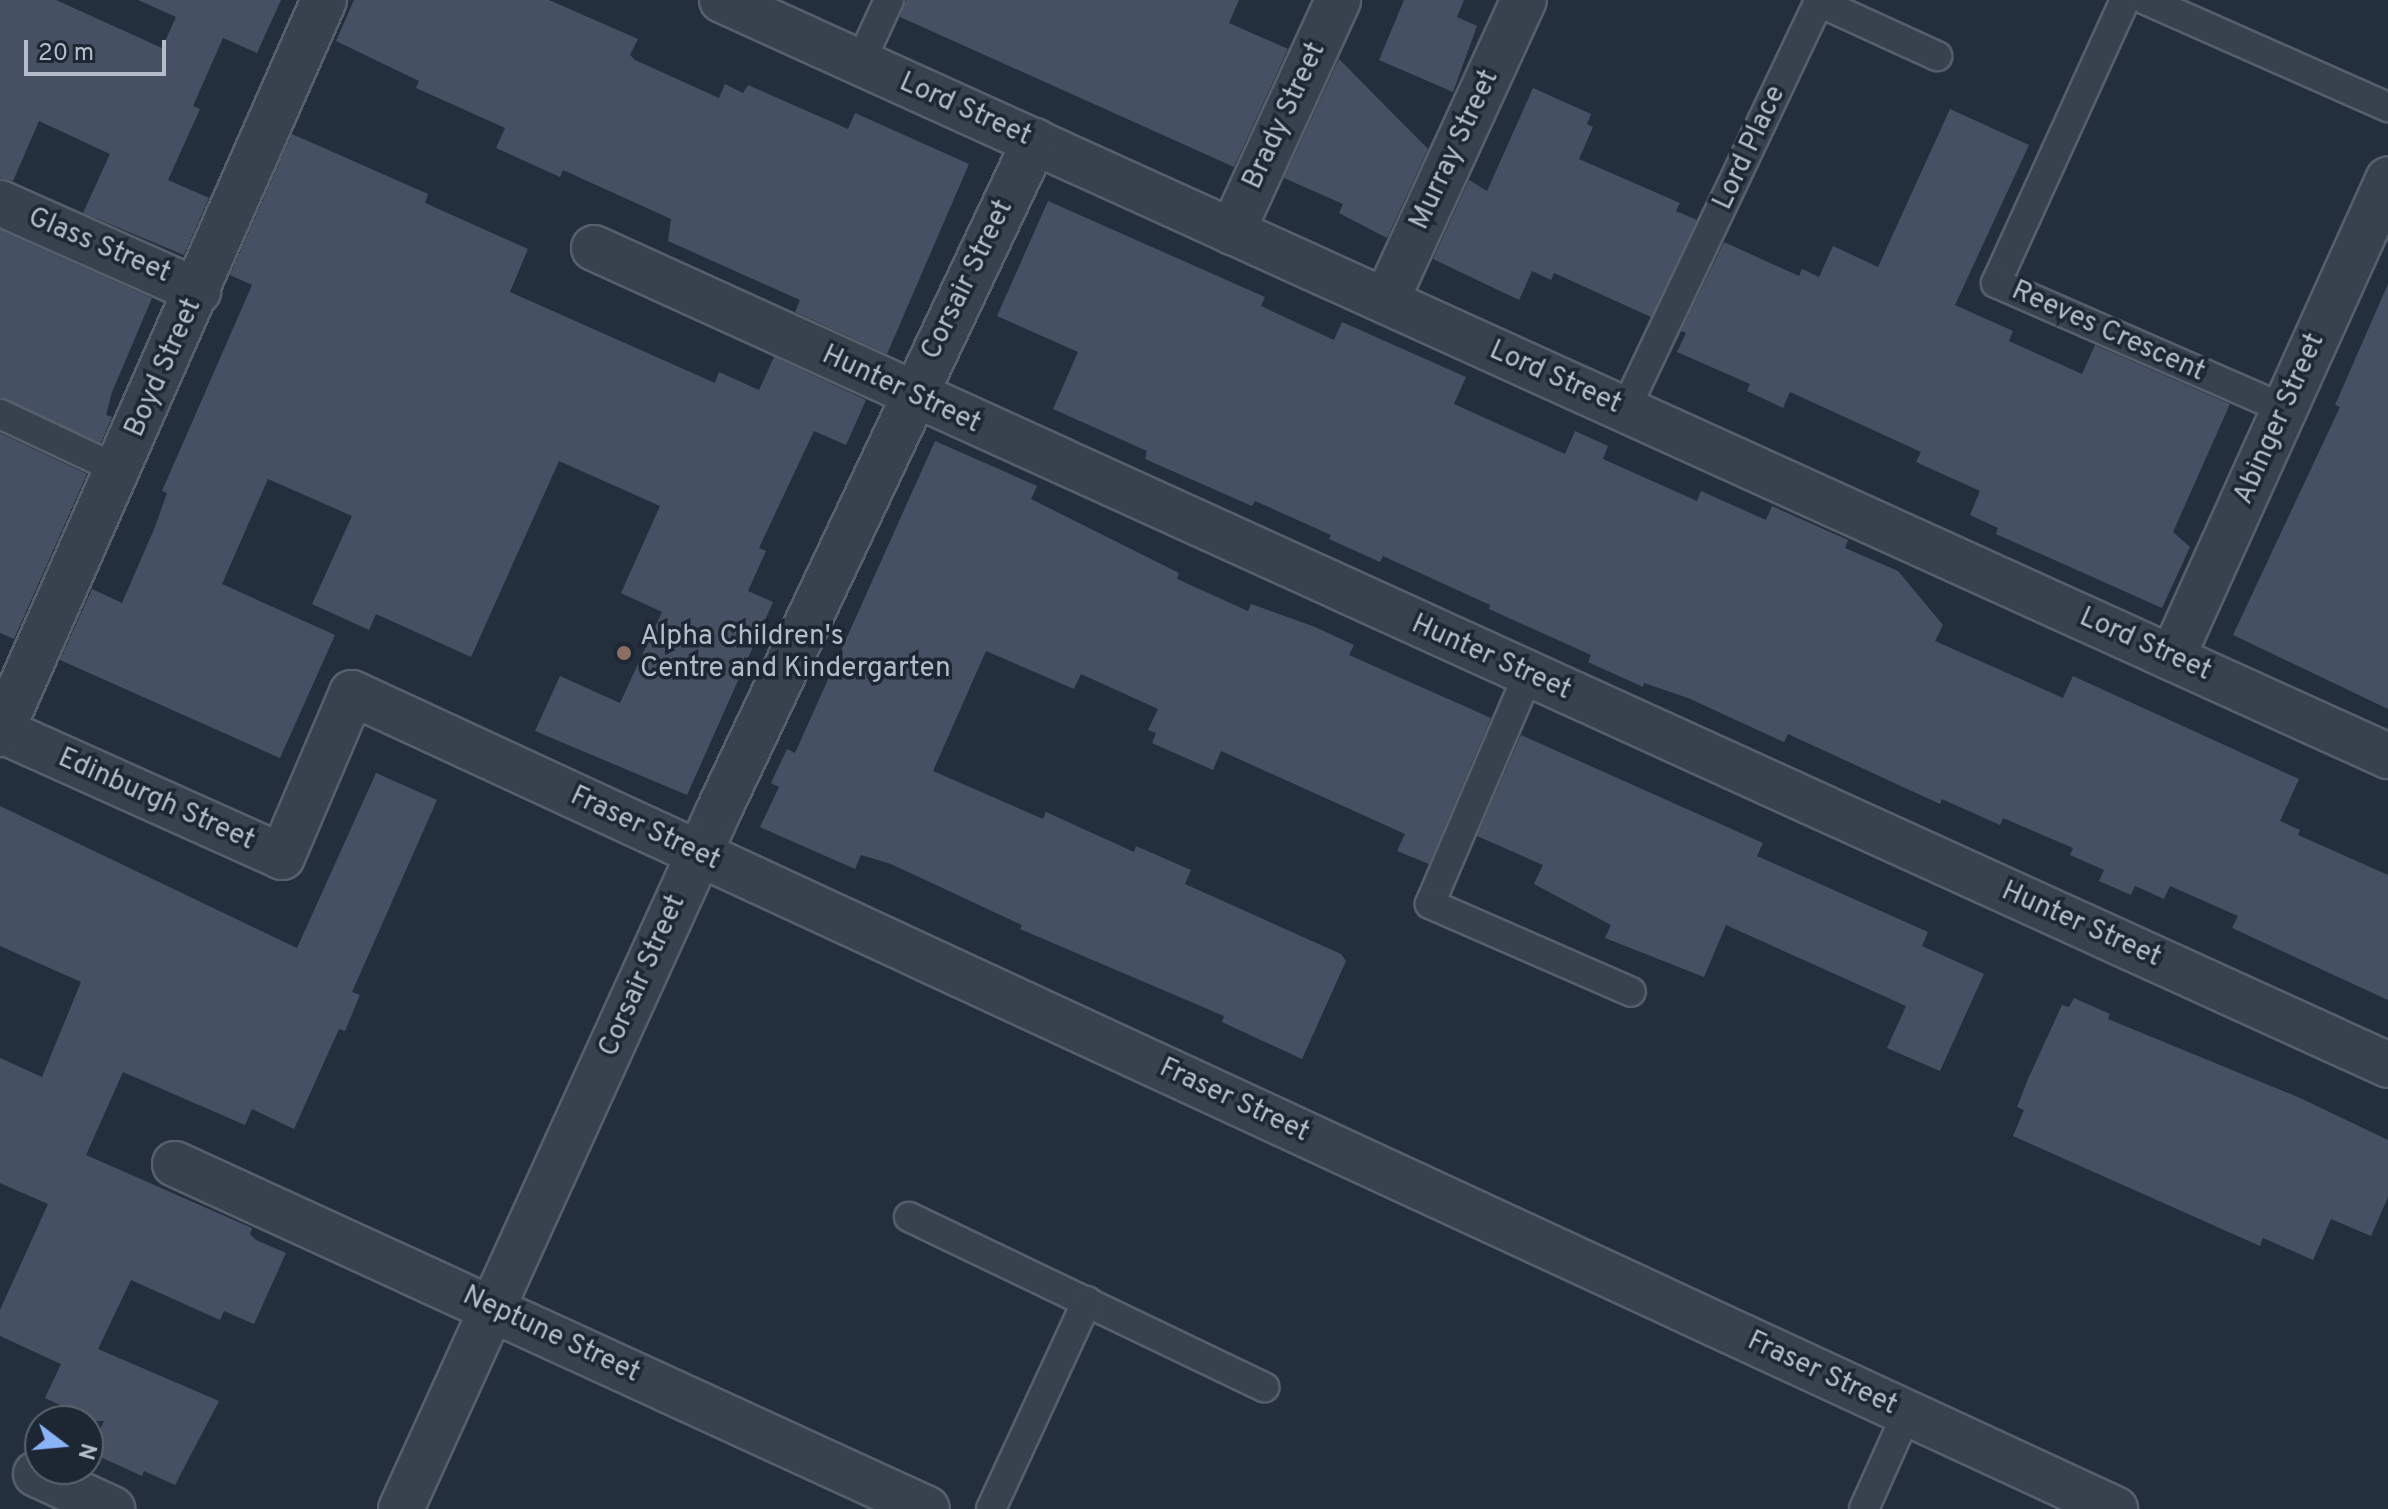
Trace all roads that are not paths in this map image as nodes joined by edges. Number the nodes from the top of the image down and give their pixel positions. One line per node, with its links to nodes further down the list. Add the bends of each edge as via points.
1 (324, 0): 16 (street, Boyd Street)
2 (722, 0): 9 (street, Lord Street)
3 (889, 0): 9 (lane)
4 (1338, 0): 14 (street, Brady Street)
5 (1524, 0): 17 (street, Murray Street)
6 (2125, 0): 19 (lane, Reeves Crescent, via 1996,283)
7 (2146, 0): 10 (lane)
8 (1937, 56): 20 (lane, Lord Place, via 1819,2)
9 (860, 63): 11 (street, Lord Street)
10 (2388, 107)
11 (1035, 141): 14 (street, Lord Street); 18 (street, Corsair Street)
12 (2388, 180): 19 (street, Abinger Street)
13 (0, 203): 16 (street, Glass Street)
14 (1232, 232): 17 (street, Lord Street)
15 (594, 248): 18 (street, Hunter Street)
16 (198, 291): 22 (street, Boyd Street)
17 (1386, 301): 20 (street, Lord Street)
18 (911, 395): 24 (street, Hunter Street); 28 (street, Corsair Street)
19 (2284, 409): 23 (street, Abinger Street)
20 (1625, 410): 23 (street, Lord Street)
21 (0, 414): 22 (lane)
22 (119, 470): 26 (street, Boyd Street)
23 (2172, 658): 27 (street, Lord Street)
24 (1528, 675): 29 (lane, via 1430,904); 30 (street, Hunter Street)
25 (352, 693): 26 (street, Edinburgh Street, via 282,857); 28 (street, Fraser Street)
26 (0, 731)
27 (2388, 756)
28 (699, 854): 34 (street, Corsair Street); 36 (street, Fraser Street)
29 (1631, 992)
30 (2388, 1065)
31 (175, 1164): 34 (street, Neptune Street)
32 (909, 1217): 33 (lane)
33 (1087, 1301): 35 (lane); 41 (lane)
34 (492, 1308): 39 (street, Corsair Street); 40 (street, Neptune Street)
35 (1264, 1387)
36 (1907, 1413): 42 (lane); 43 (street, Fraser Street)
37 (60, 1485): 38 (street)
38 (112, 1509)
39 (401, 1509)
40 (927, 1509)
41 (991, 1509)
42 (1864, 1509)
43 (2115, 1509)

